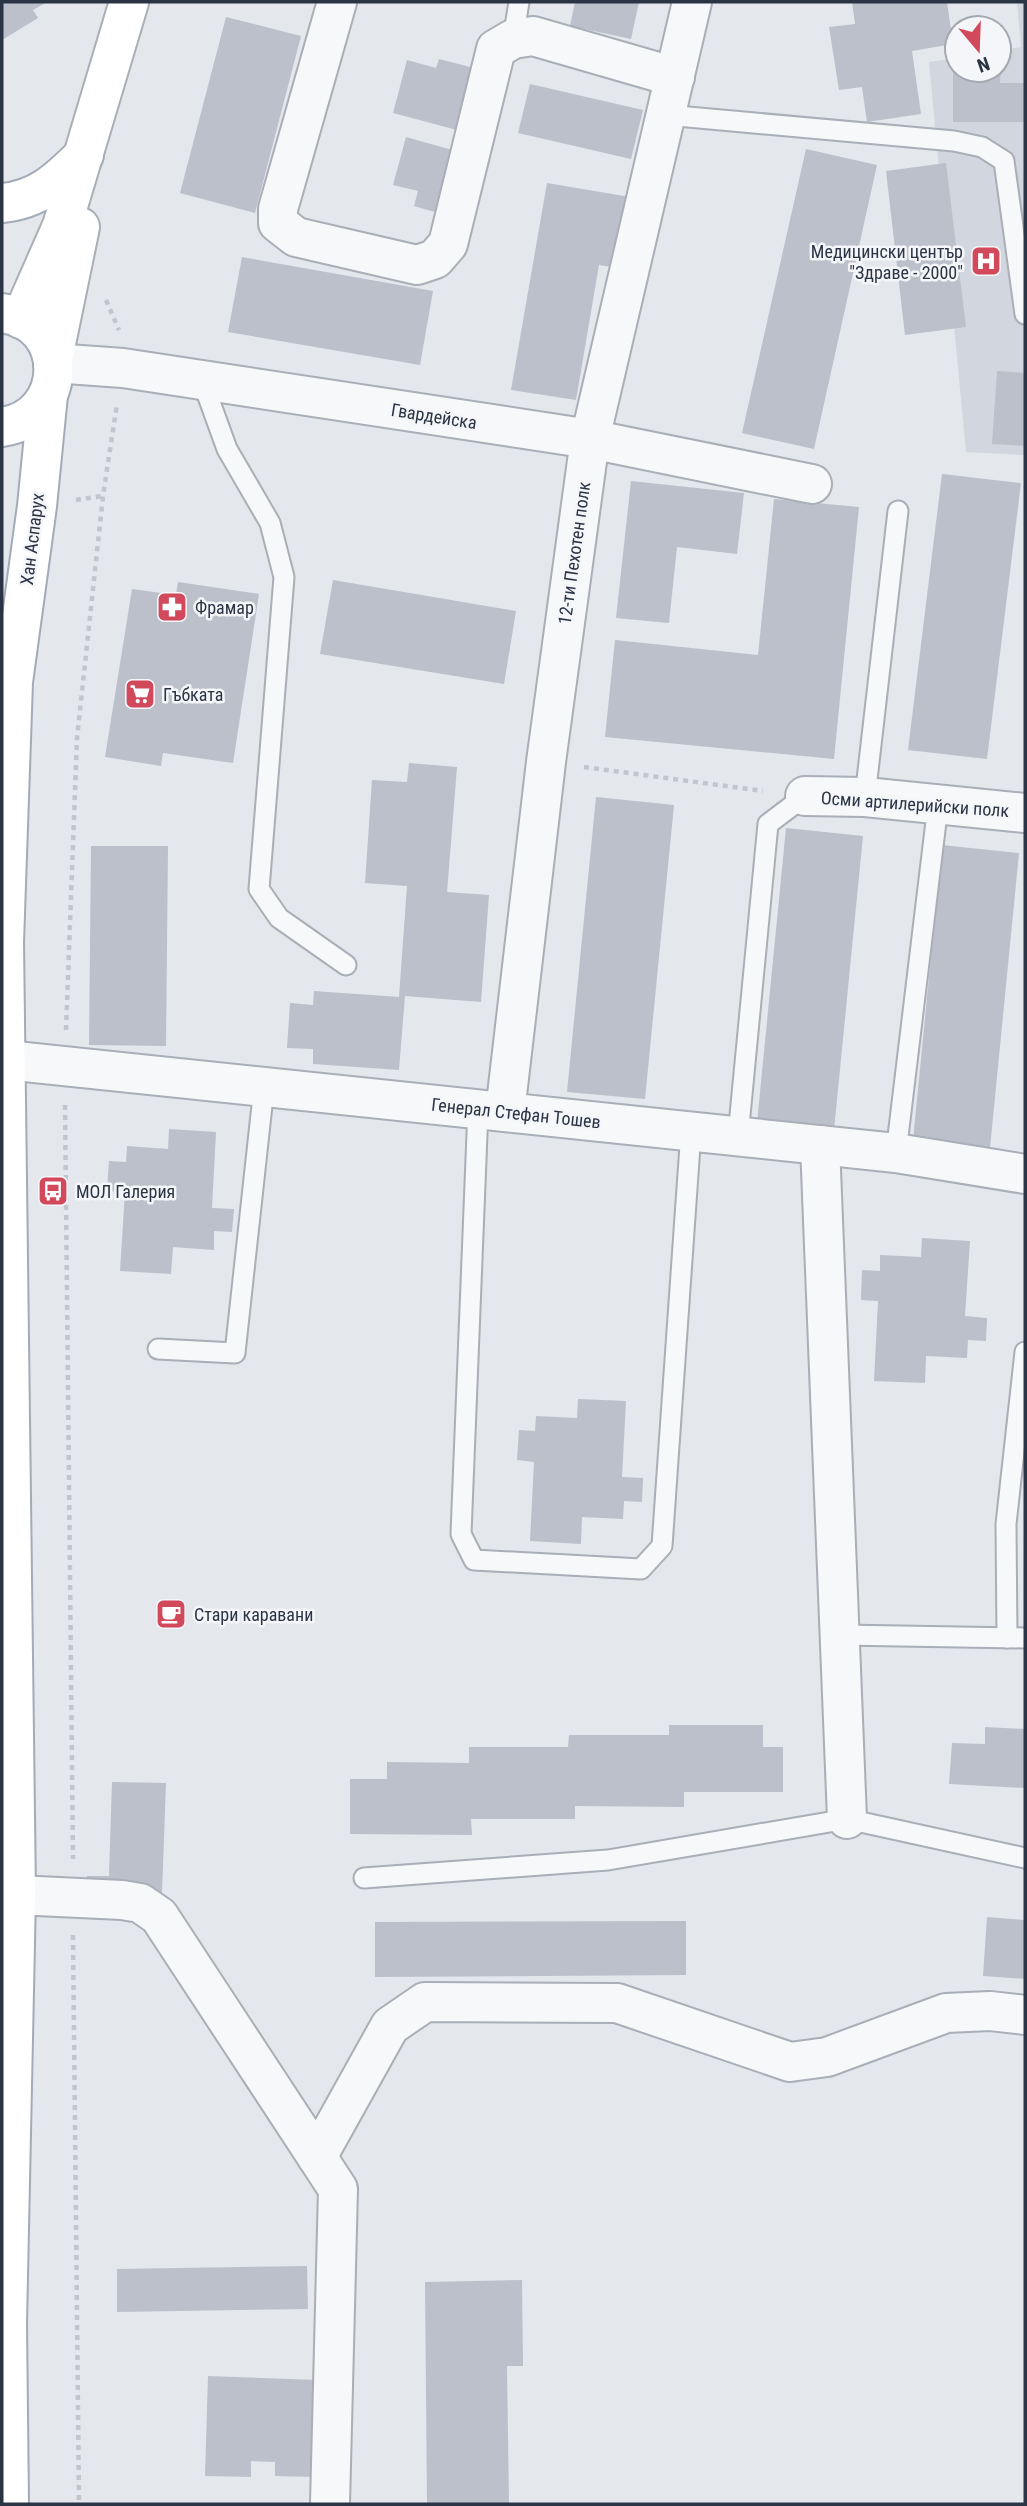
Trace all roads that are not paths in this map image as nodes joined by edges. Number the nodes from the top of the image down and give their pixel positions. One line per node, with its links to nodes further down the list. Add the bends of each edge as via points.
1 (129, 2): 8 (main road, Хан Аспарух)
2 (337, 2): 5 (street, via 278,209 278,223 296,237 416,265 435,259 448,244 496,49)
3 (519, 2): 5 (lane)
4 (692, 2): 6 (street, 12-ти Пехотен полк)
5 (513, 39): 6 (street, via 533,36)
6 (675, 77): 7 (street, 12-ти Пехотен полк)
7 (666, 115): 11 (lane, via 982,147 1004,161); 15 (street, 12-ти Пехотен полк)
8 (84, 155): 9 (main road, via 48,189); 10 (main road, Хан Аспарух, via 62,226); 12 (main road, Хан Аспарух, via 80,229)
9 (2, 202)
10 (10, 312): 12 (main road, via 42,335)
11 (1025, 314)
12 (51, 372): 13 (street, Гвардейска, via 123,368); 14 (main road, via 31,416); 19 (main road, Хан Аспарух)
13 (202, 380): 15 (street, Гвардейска); 25 (lane, via 227,449 270,523 284,577 259,889 279,918)
14 (2, 427)
15 (590, 439): 16 (street, Гвардейска); 28 (street, 12-ти Пехотен полк)
16 (812, 484)
17 (898, 511): 21 (lane)
18 (2, 610): 19 (main road, Хан Аспарух)
19 (13, 682): 24 (main road, Хан Аспарух)
20 (805, 796): 21 (street, Осми артилерийски полк); 30 (lane, via 768,824)
21 (865, 797): 22 (street, Осми артилерийски полк)
22 (938, 805): 23 (street, Осми артилерийски полк); 32 (lane)
23 (1025, 808)
24 (3, 941): 26 (main road, Хан Аспарух)
25 (346, 965)
26 (6, 1060): 27 (street, Генерал Стефан Тошев); 36 (main road, Хан Аспарух)
27 (264, 1087): 28 (street, Генерал Стефан Тошев); 34 (lane, via 235,1353)
28 (492, 1111): 29 (street, Генерал Стефан Тошев); 29 (lane, via 461,1534 474,1560 641,1569 662,1546)
29 (691, 1131): 30 (street, Генерал Стефан Тошев)
30 (738, 1136): 31 (street, Генерал Стефан Тошев)
31 (820, 1145): 32 (street, Генерал Стефан Тошев); 37 (street)
32 (897, 1153): 33 (street, Генерал Стефан Тошев)
33 (1025, 1174)
34 (158, 1349)
35 (1025, 1352): 38 (lane, via 1006,1524)
36 (6, 1541): 42 (main road, Хан Аспарух)
37 (841, 1635): 38 (lane); 39 (street)
38 (1016, 1638)
39 (847, 1819): 40 (lane); 41 (lane, via 608,1860)
40 (1025, 1858)
41 (364, 1878)
42 (16, 1895): 44 (street, via 140,1903 159,1916); 45 (main road, Хан Аспарух, via 7,2324)
43 (1025, 2015): 44 (street, via 946,2013 827,2057 790,2062 617,2003 425,2002 390,2026)
44 (317, 2157): 46 (street, via 338,2189)
45 (9, 2504)
46 (330, 2504)

